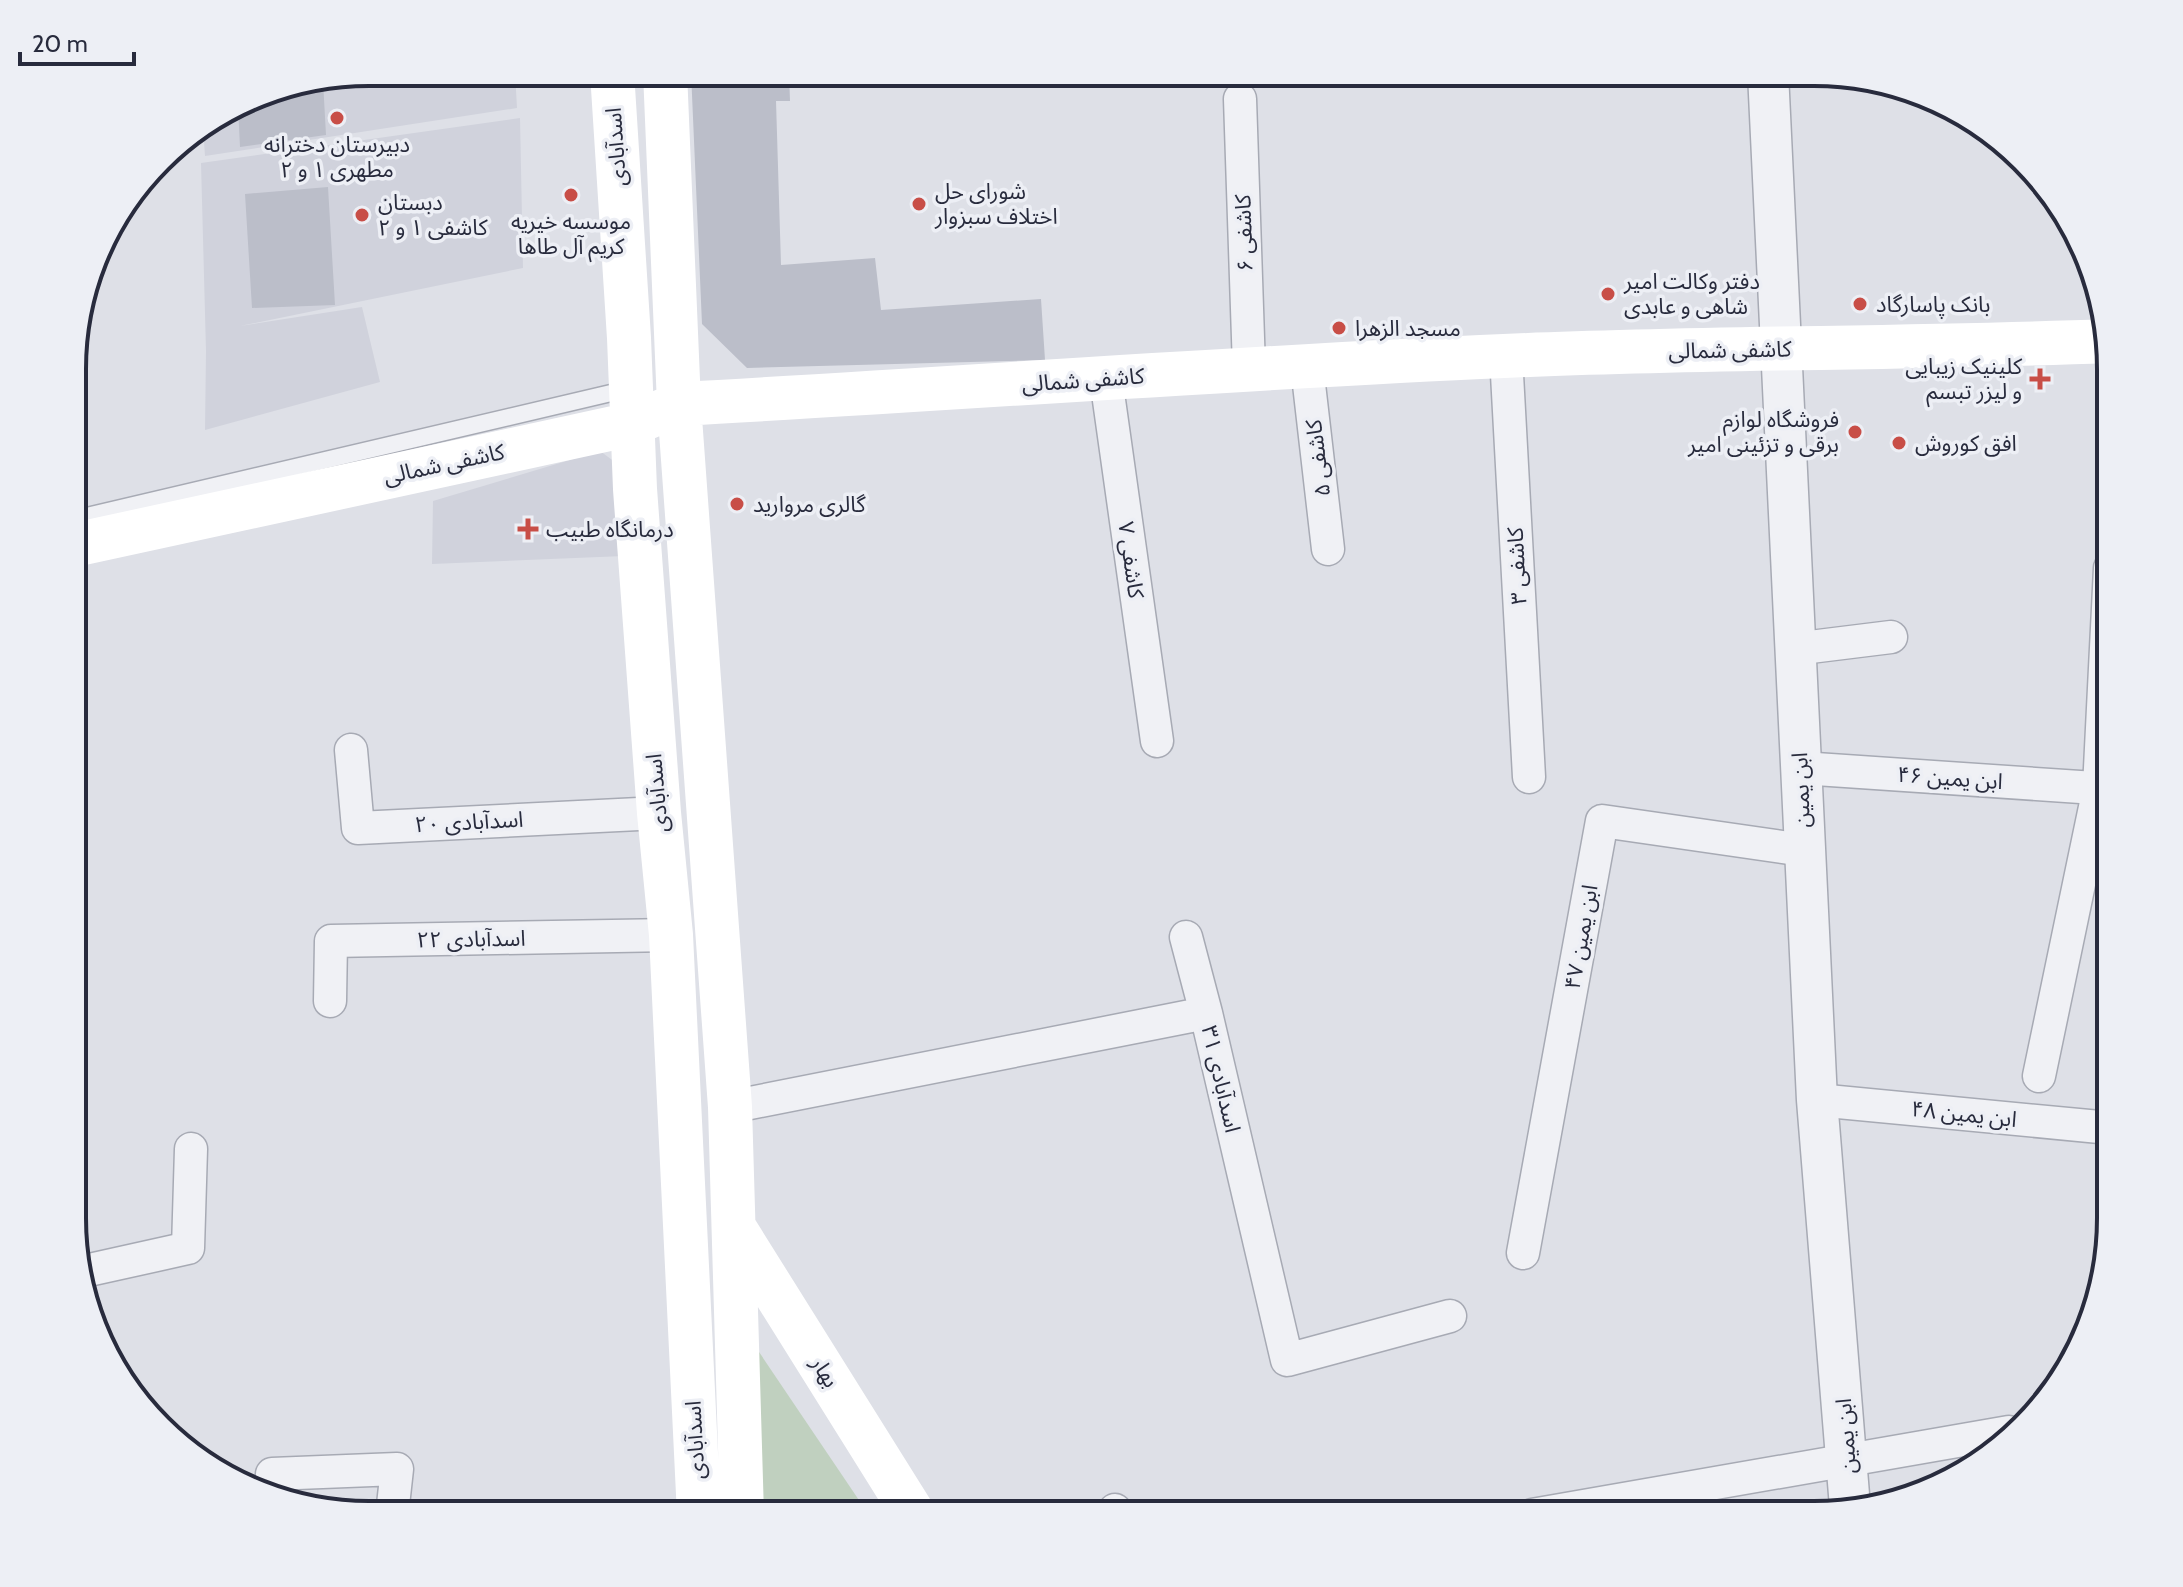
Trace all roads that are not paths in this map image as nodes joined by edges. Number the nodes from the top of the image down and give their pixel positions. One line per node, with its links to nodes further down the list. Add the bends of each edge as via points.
1 (613, 86): 11 (main road, اسدآبادی, via 629,338)
2 (664, 86): 11 (main road, اسدآبادی)
3 (1769, 87): 6 (street, ابن یمین)
4 (1240, 99): 9 (street, کاشفی ۶)
5 (2095, 337): 6 (main road, کاشفی شمالی)
6 (1781, 349): 7 (main road, کاشفی شمالی); 16 (street, ابن یمین)
7 (1506, 356): 8 (main road, کاشفی شمالی); 20 (street, کاشفی ۳)
8 (1307, 367): 9 (main road, کاشفی شمالی); 14 (street, کاشفی ۵)
9 (1249, 368): 10 (main road, کاشفی شمالی)
10 (1106, 379): 11 (main road, کاشفی شمالی); 17 (street, کاشفی ۷)
11 (647, 401): 12 (lane); 13 (main road, کاشفی شمالی); 22 (main road, اسدآبادی, via 635,489); 31 (main road, اسدآبادی)
12 (86, 516)
13 (86, 542)
14 (1328, 549)
15 (1891, 637): 16 (street)
16 (1794, 649): 19 (street, ابن یمین)
17 (1157, 741)
18 (351, 750): 22 (street, اسدآبادی ۲۰, via 358,828)
19 (1801, 768): 21 (street, ابن یمین ۴۶); 24 (street, ابن یمین)
20 (1529, 777)
21 (2097, 788)
22 (659, 813): 25 (main road, اسدآبادی)
23 (2097, 821): 29 (street)
24 (1803, 850): 30 (street, ابن یمین); 35 (street, ابن یمین ۴۷, via 1602,821)
25 (671, 935): 27 (street, اسدآبادی ۲۲, via 331,941); 43 (main road, اسدآبادی)
26 (1186, 937): 28 (street)
27 (330, 1001)
28 (1206, 1013): 31 (street, اسدآبادی ۳۱); 37 (street, اسدآبادی ۳۱, via 1287,1360)
29 (2039, 1076)
30 (1817, 1100): 32 (street, ابن یمین ۴۸); 39 (street, ابن یمین)
31 (730, 1107): 34 (main road, اسدآبادی)
32 (2097, 1127)
33 (191, 1149): 36 (street, via 188,1248)
34 (735, 1229): 44 (main road, اسدآبادی); 45 (main road, بهار)
35 (1523, 1253)
36 (90, 1270)
37 (1450, 1316)
38 (1997, 1434): 39 (street)
39 (1849, 1462): 41 (street, ابن یمین); 46 (street)
40 (272, 1474): 42 (street, via 397,1469)
41 (1850, 1499)
42 (394, 1500)
43 (698, 1500)
44 (742, 1500)
45 (905, 1500)
46 (1617, 1501)

